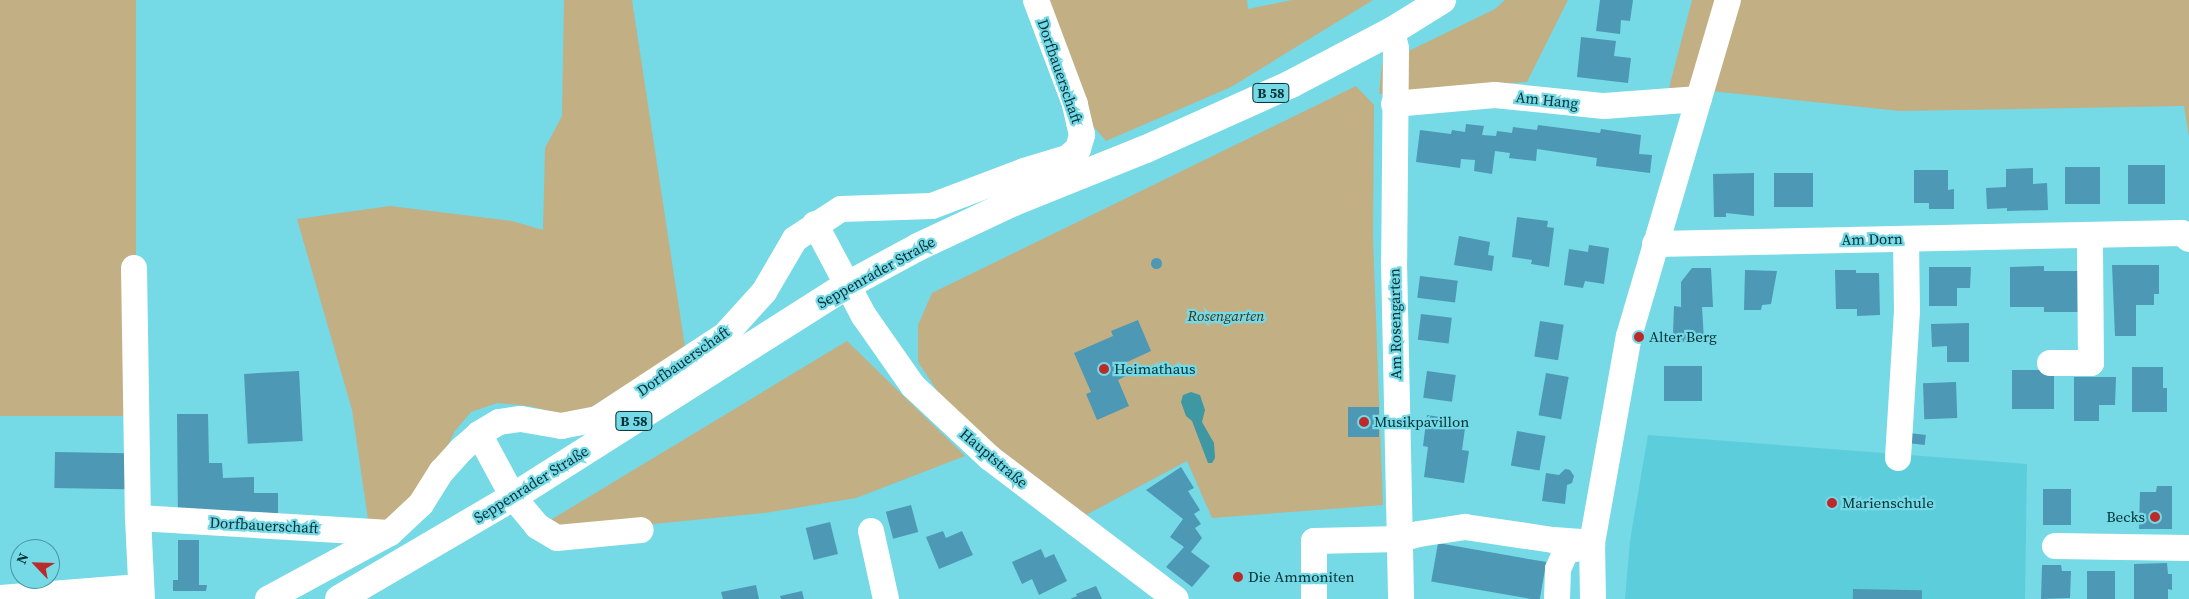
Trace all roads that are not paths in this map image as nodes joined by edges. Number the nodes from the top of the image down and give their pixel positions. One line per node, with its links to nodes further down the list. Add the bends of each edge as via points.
1 (1036, 0): 7 (street, Dorfbauerschaft, via 1075,104 1082,135 1078,149 1066,158 932,206 841,209)
2 (1442, 0): 4 (main road, Seppenrader Straße / B 58)
3 (1728, 0): 5 (street)
4 (1394, 40): 6 (street, Am Rosengarten); 13 (main road, Seppenrader Straße / B 58, via 1146,149 1014,202 918,247)
5 (1699, 99): 6 (street, Am Hang, via 1604,106 1495,95); 11 (street)
6 (1394, 104): 22 (street, Am Rosengarten)
7 (815, 224): 13 (street, Hauptstraße); 15 (street, Dorfbauerschaft, via 795,239 764,292 725,334 597,419 561,426 522,420 499,422)
8 (2090, 236): 9 (street, Am Dorn); 10 (street, Am Dorn, via 2182,233); 14 (street, via 2091,363)
9 (1906, 239): 11 (street, Am Dorn); 16 (street, via 1907,311)
10 (2189, 239)
11 (1655, 244): 23 (street, via 1629,336)
12 (134, 268): 18 (street)
13 (846, 286): 17 (main road, Seppenrader Straße / B 58); 31 (street, Hauptstraße, via 913,386 990,458)
14 (2050, 363)
15 (479, 434): 17 (street); 21 (street, Dorfbauerschaft, via 442,471 421,504)
16 (1898, 458)
17 (512, 497): 19 (street, via 537,526 557,538); 29 (main road, Seppenrader Straße / B 58)
18 (138, 518): 21 (street, Dorfbauerschaft); 26 (street)
19 (641, 530)
20 (871, 531): 30 (street)
21 (390, 533): 28 (street, Dorfbauerschaft)
22 (1400, 539): 23 (street, via 1465,527); 32 (street, via 1314,541); 33 (street, Am Rosengarten)
23 (1592, 544): 34 (street, via 1566,551 1558,570); 35 (street)
24 (2055, 546): 25 (street)
25 (2189, 548)
26 (141, 593): 27 (street)
27 (0, 598)
28 (268, 599)
29 (339, 599)
30 (886, 599)
31 (1176, 599)
32 (1314, 599)
33 (1401, 599)
34 (1557, 599)
35 (1593, 599)

